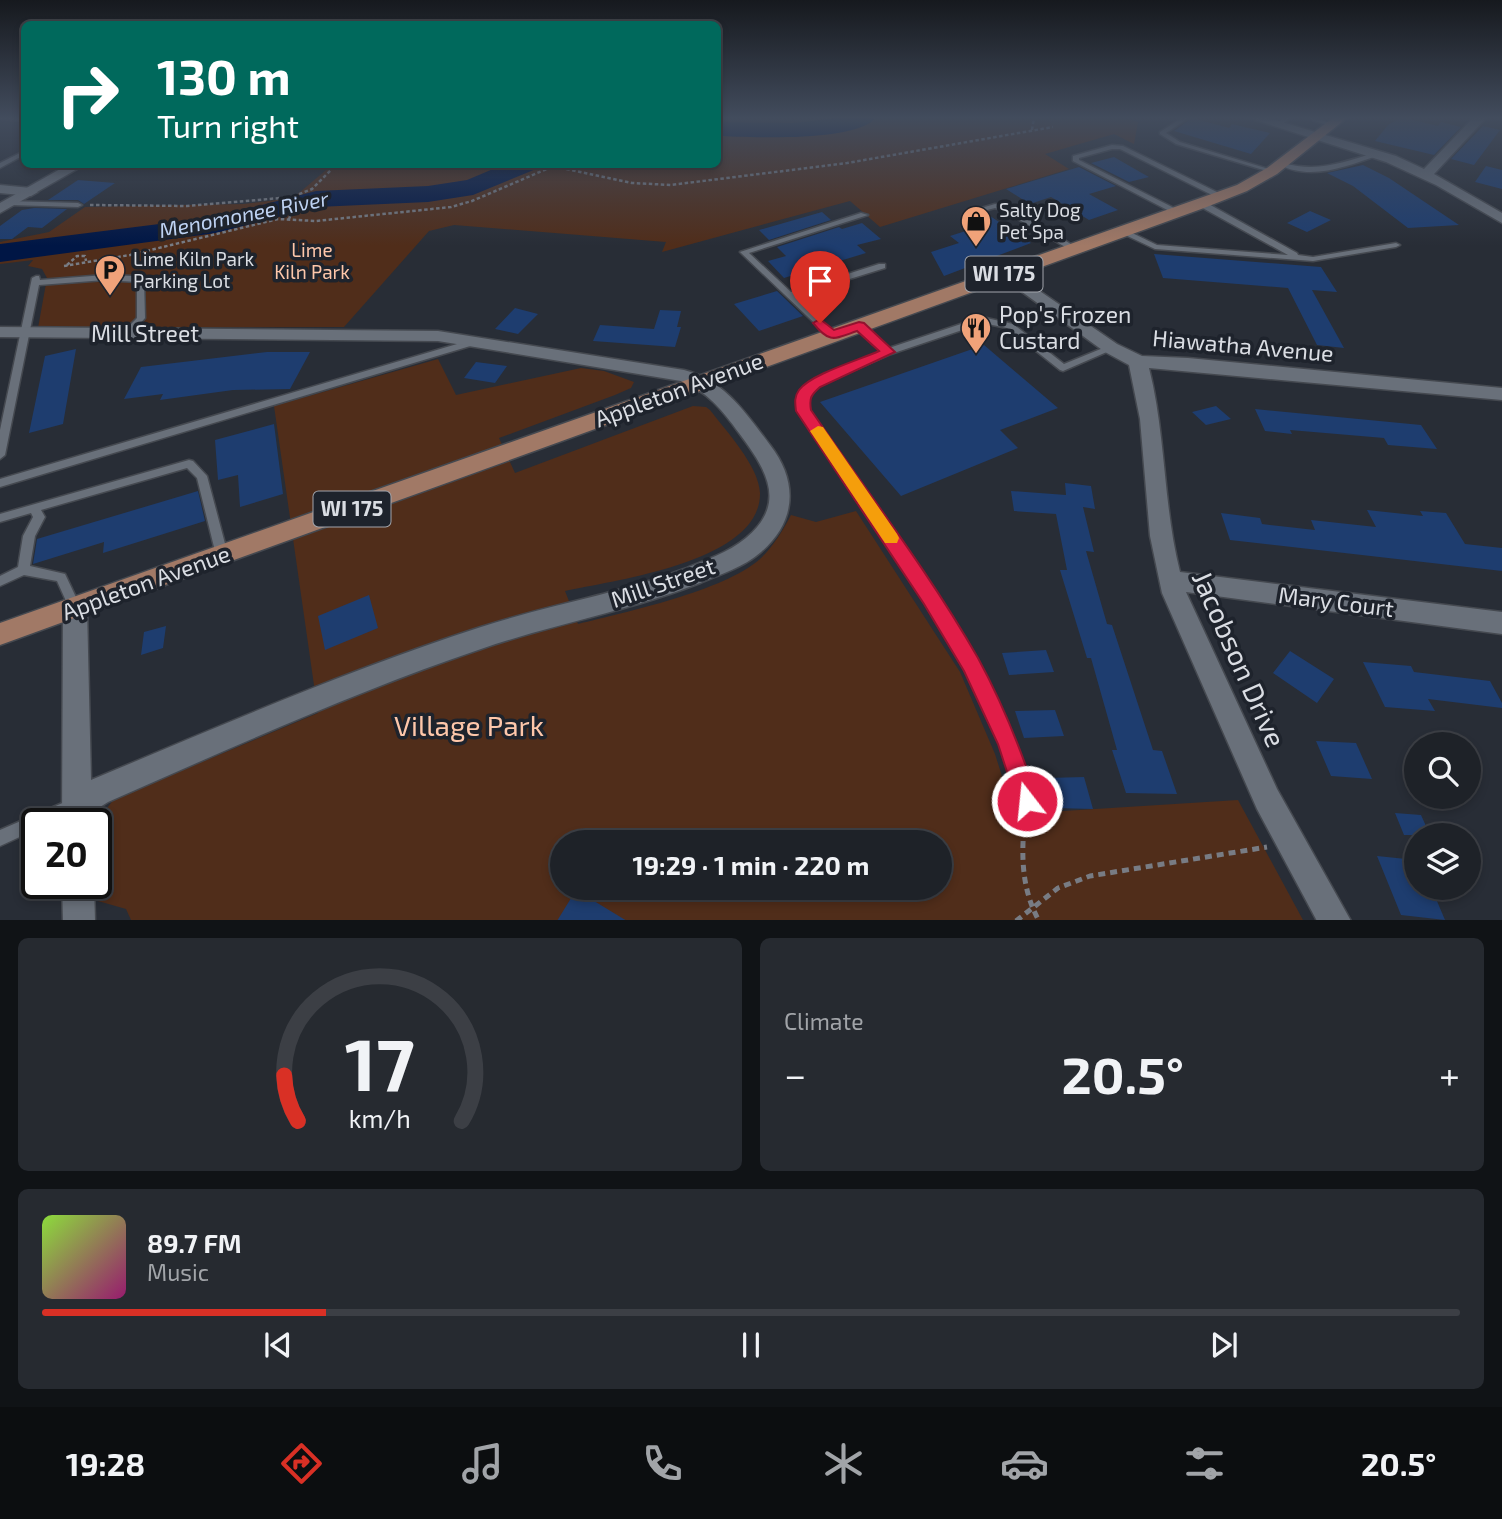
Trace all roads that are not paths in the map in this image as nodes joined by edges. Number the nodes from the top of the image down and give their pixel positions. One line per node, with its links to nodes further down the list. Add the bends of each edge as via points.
1 (1076, 160): 18 (lane)
2 (1147, 160): 13 (lane)
3 (1245, 160): 9 (lane)
4 (1288, 160): 9 (main road, Appleton Avenue / WI 175)
5 (1355, 160): 9 (lane, via 1305,172)
6 (1391, 160): 10 (street)
7 (1440, 160): 10 (street)
8 (73, 168): 12 (street)
9 (1277, 168): 13 (main road, Appleton Avenue / WI 175)
10 (1425, 174): 20 (street)
11 (0, 189): 12 (street)
12 (32, 192): 16 (street)
13 (1221, 197): 14 (main road, Appleton Avenue / WI 175)
14 (1202, 204): 18 (main road, Appleton Avenue / WI 175); 24 (lane)
15 (78, 205): 16 (lane)
16 (6, 206)
17 (975, 211): 23 (lane, via 995,206 1007,209)
18 (1177, 213): 21 (main road, Appleton Avenue / WI 175)
19 (864, 215): 27 (lane, via 744,252)
20 (1502, 219)
21 (1123, 232): 23 (main road, Appleton Avenue / WI 175); 24 (lane, via 1155,247)
22 (1396, 245): 24 (lane)
23 (1075, 248): 26 (main road, Appleton Avenue / WI 175)
24 (1299, 258)
25 (881, 266): 27 (lane)
26 (1006, 273): 28 (main road, Appleton Avenue / WI 175); 34 (street, Hiawatha Avenue)
27 (790, 295): 32 (lane)
28 (859, 326): 32 (main road, Appleton Avenue / WI 175); 35 (lane)
29 (0, 332): 30 (street, Mill Street)
30 (24, 332): 31 (street, Mill Street); 31 (lane, via 36,281 126,278 141,281 141,318); 39 (lane)
31 (127, 334): 33 (street, Mill Street, via 422,335)
32 (832, 335): 37 (main road, Appleton Avenue / WI 175)
33 (476, 341): 37 (street, Mill Street); 40 (lane)
34 (1111, 348): 35 (lane, via 1063,368 1010,326 982,320); 36 (street, Hiawatha Avenue)
35 (888, 352): 50 (lane, via 815,384 805,392 804,411 971,665 1008,743)
36 (1138, 362): 38 (street, Hiawatha Avenue); 45 (street, Jacobson Drive)
37 (703, 381): 43 (main road, Appleton Avenue / WI 175); 52 (street, Mill Street, via 760,446 781,486 781,509 770,529 746,551 670,585 491,634 382,674 113,786)
38 (1502, 394)
39 (0, 455)
40 (0, 482)
41 (34, 508): 42 (lane); 43 (lane, via 189,464 202,475); 44 (lane, via 38,517)
42 (0, 518)
43 (222, 555): 47 (main road, Appleton Avenue / WI 175)
44 (23, 569): 46 (lane); 47 (lane, via 61,577)
45 (1170, 580): 48 (street, Mary Court); 57 (street, Jacobson Drive, via 1267,799)
46 (0, 581)
47 (75, 608): 49 (main road, Appleton Avenue / WI 175); 51 (street)
48 (1502, 623)
49 (0, 634)
50 (1027, 801)
51 (77, 808)
52 (85, 808)
53 (21, 831): 54 (lane)
54 (0, 838)
55 (78, 899): 56 (street)
56 (79, 920)
57 (1335, 920)

